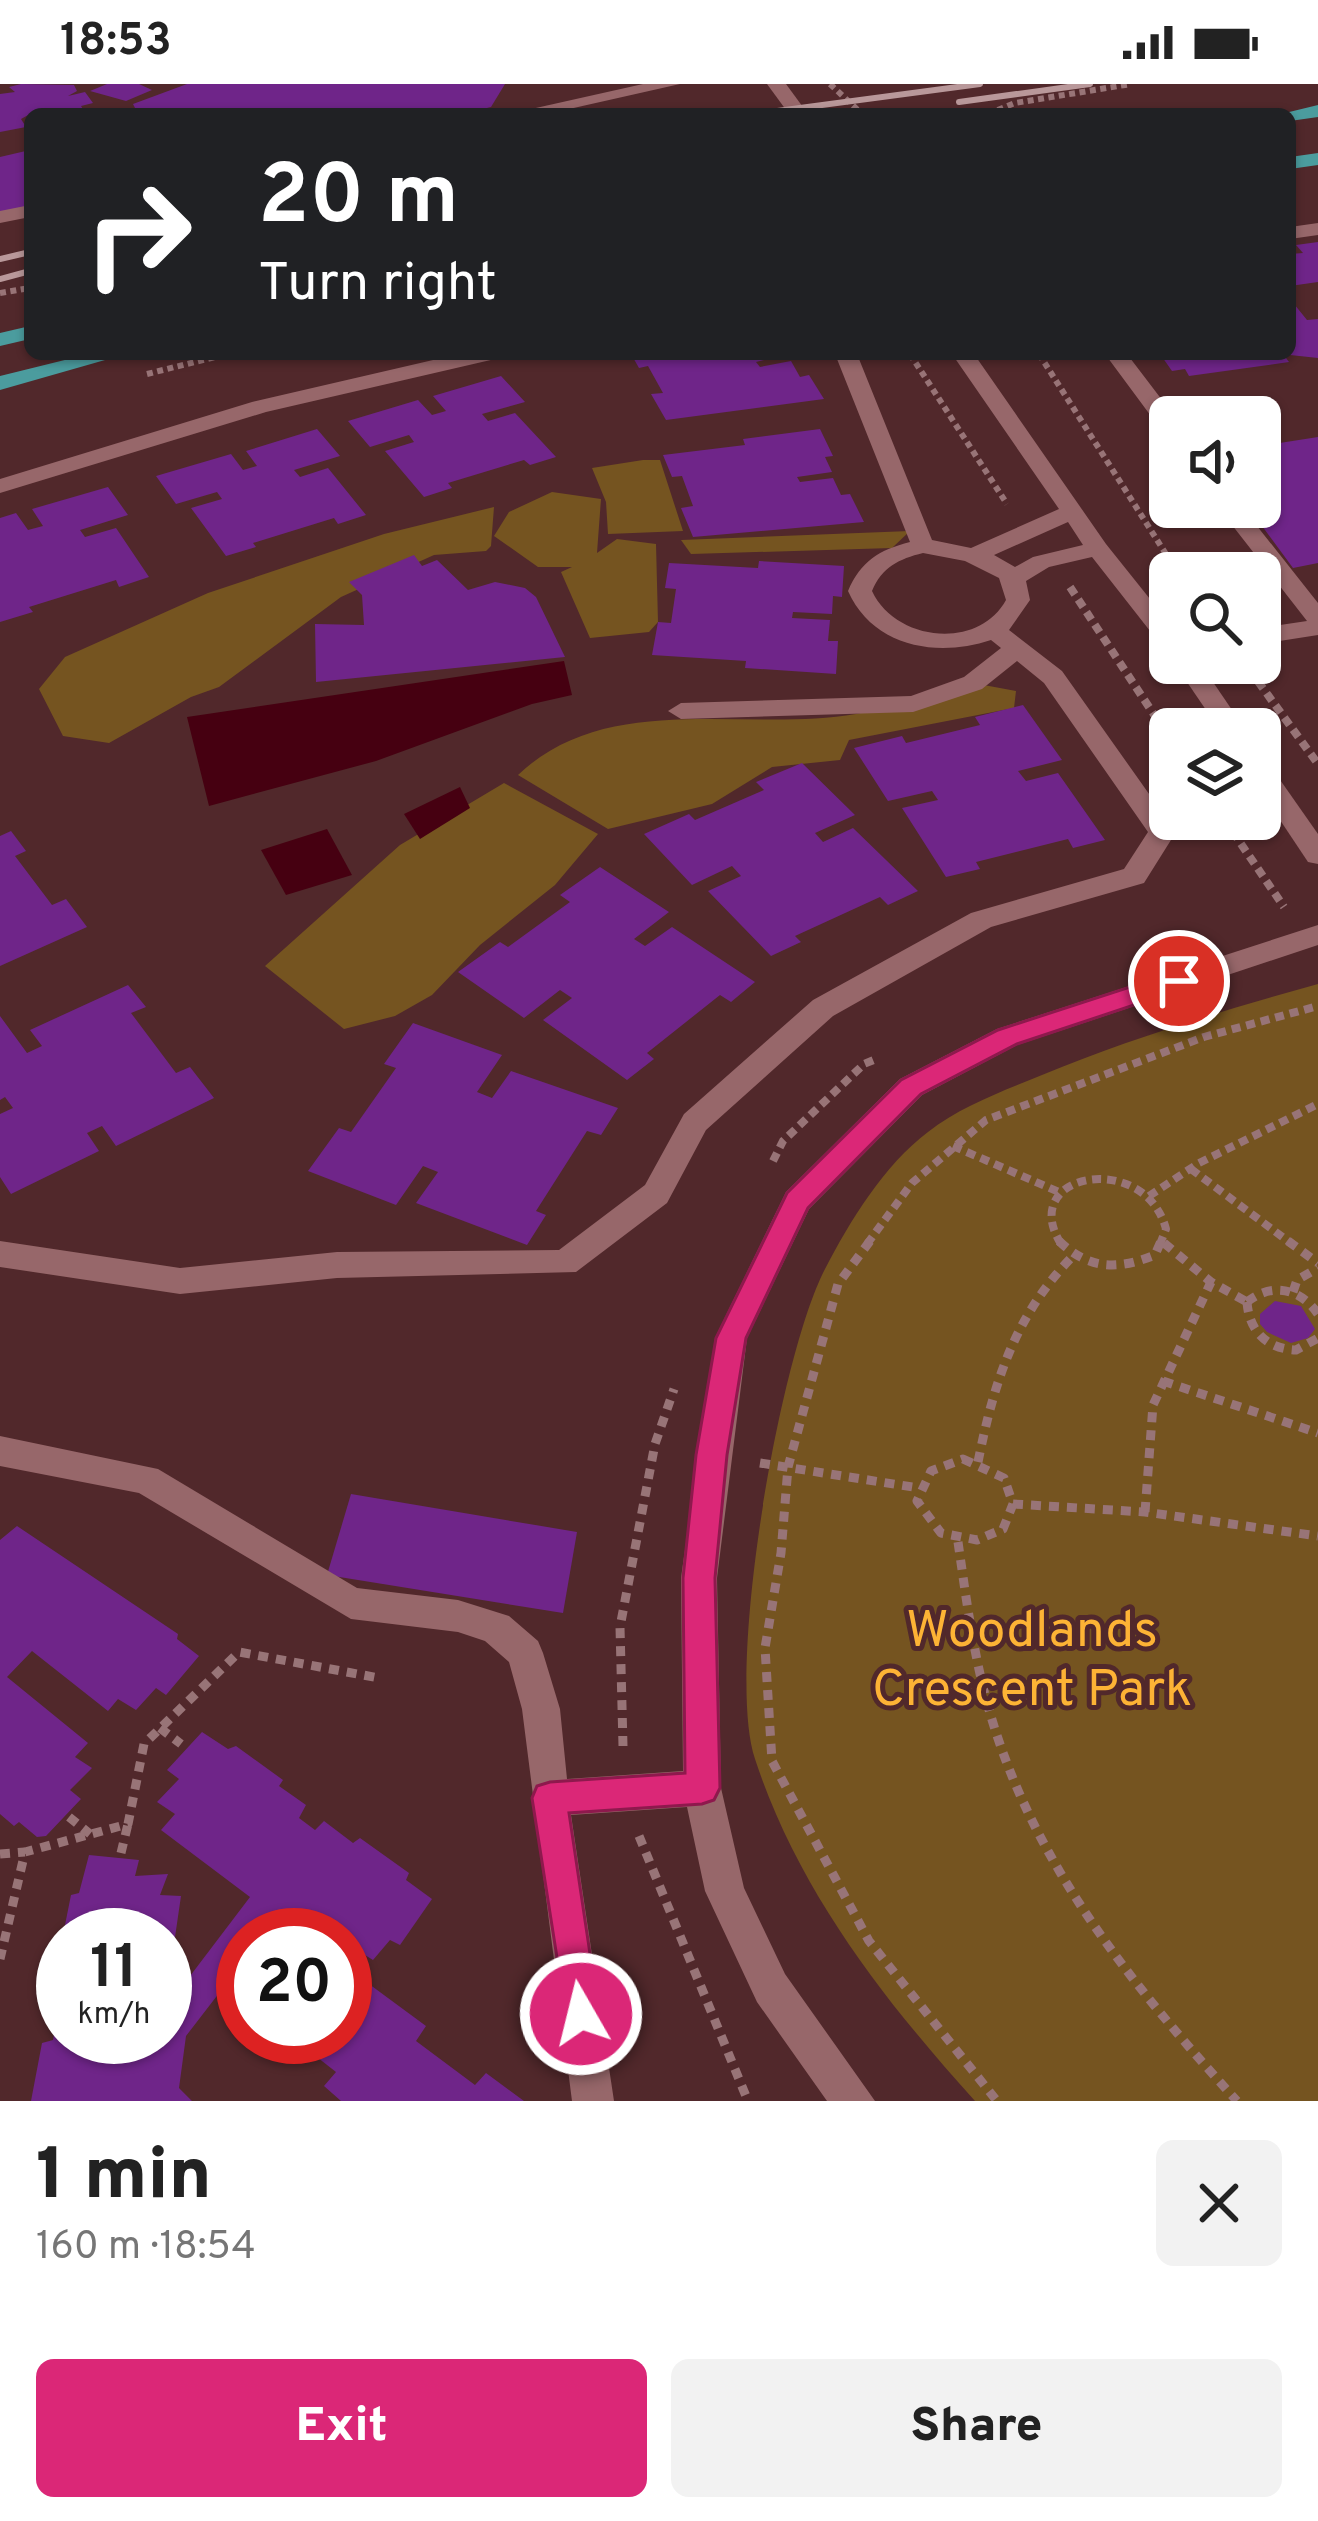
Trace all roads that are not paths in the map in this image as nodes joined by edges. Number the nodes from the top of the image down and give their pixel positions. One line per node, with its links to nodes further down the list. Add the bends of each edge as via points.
1 (670, 84): 3 (street)
2 (776, 84): 4 (street)
3 (548, 108)
4 (794, 108)
5 (92, 360): 10 (main road)
6 (461, 360): 12 (street, via 260,407)
7 (848, 360): 15 (street)
8 (967, 360): 13 (street)
9 (1120, 360): 11 (street)
10 (0, 383)
11 (1149, 398)
12 (0, 487)
13 (1074, 511): 16 (street); 17 (street)
14 (1246, 528): 20 (street)
15 (923, 546): 17 (street); 22 (street, via 867,569 860,591 870,613 896,631 932,640)
16 (1098, 549): 18 (street, via 1041,562); 19 (street)
17 (977, 554): 18 (street)
18 (1012, 579): 22 (street, via 1017,597)
19 (1149, 613)
20 (1318, 623): 21 (street)
21 (1281, 631)
22 (1005, 639): 23 (street, via 973,683 913,704); 27 (street, via 1053,677 1162,832 1133,876 981,920 824,1008 695,1121 656,1194 566,1263 337,1265 180,1281)
23 (681, 711)
24 (1281, 801): 25 (street)
25 (1318, 855)
26 (1318, 935): 29 (street, via 1007,1037 911,1087 797,1201 731,1338 712,1455 699,1578)
27 (0, 1254)
28 (0, 1451): 30 (street, via 146,1480 351,1603 496,1628 525,1652 542,1709)
29 (702, 1788): 30 (street); 32 (street, via 725,1891 771,1988)
30 (550, 1798): 31 (street)
31 (593, 2101)
32 (854, 2101)

